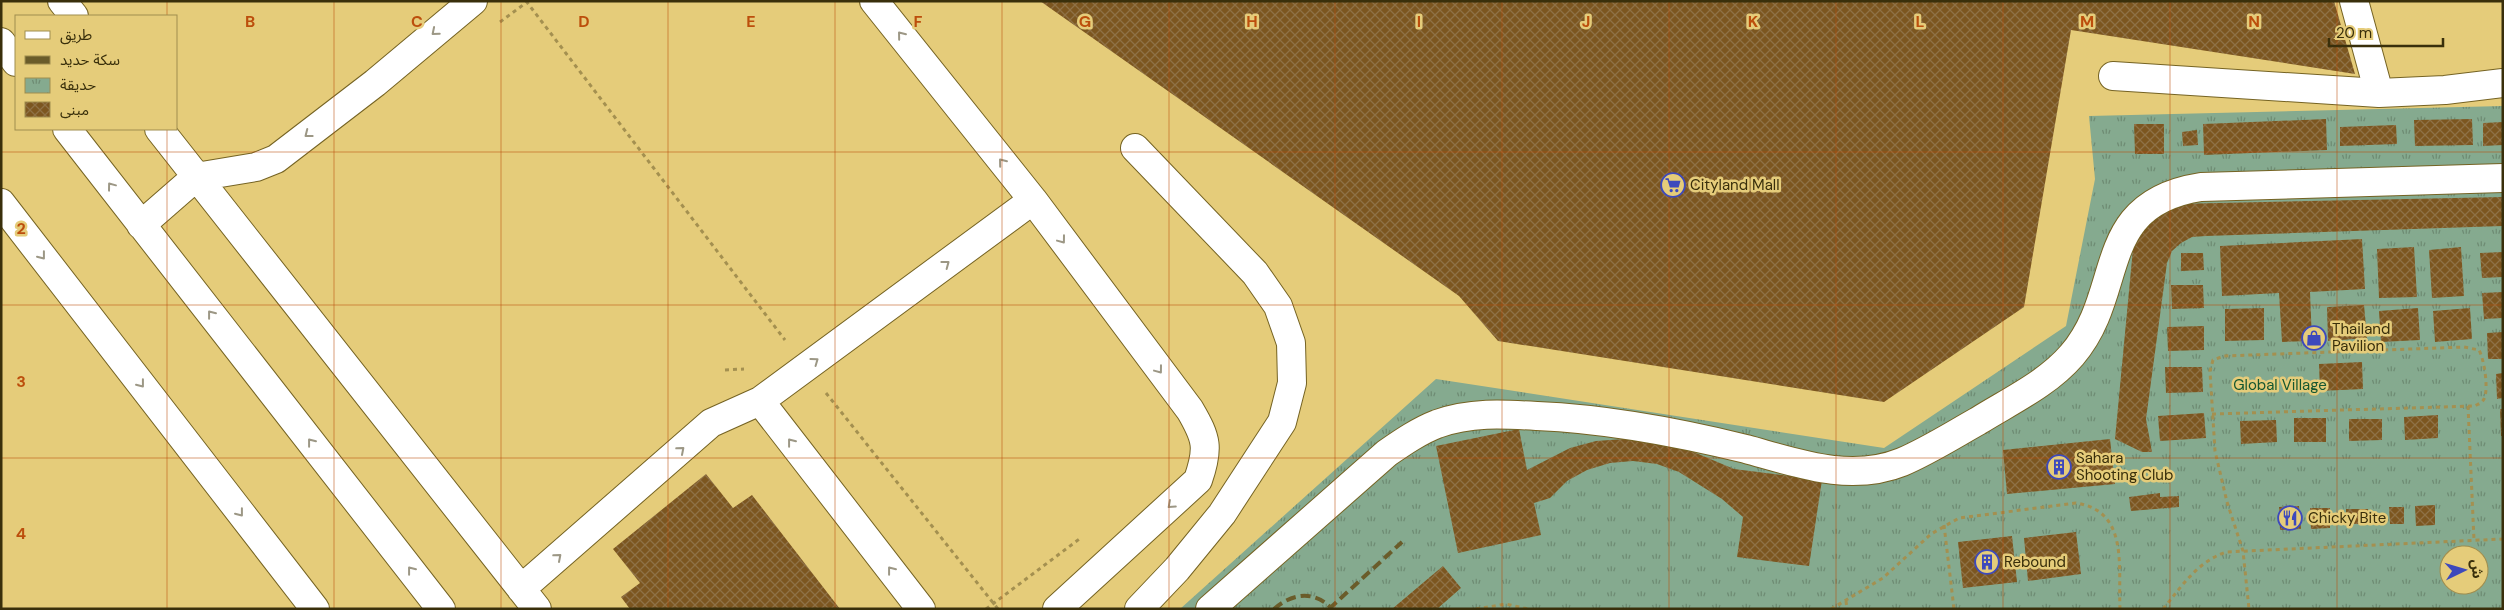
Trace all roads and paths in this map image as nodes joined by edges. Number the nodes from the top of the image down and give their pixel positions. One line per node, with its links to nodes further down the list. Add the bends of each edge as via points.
1 (62, 1): 6 (street)
2 (473, 1): 15 (street, one-way to 15, via 375,83 276,159 256,167)
3 (526, 1): 20 (path)
4 (874, 1): 17 (street, one-way to 4)
5 (2354, 1): 11 (street)
6 (73, 15)
7 (1, 42): 8 (street)
8 (15, 61)
9 (2113, 76): 11 (street)
10 (2503, 83): 11 (street)
11 (2378, 93)
12 (68, 130): 19 (street, one-way to 12)
13 (160, 130): 15 (street)
14 (1135, 148): 35 (street, via 1255,274 1278,306 1290,343 1292,383 1282,422 1222,514)
15 (196, 177): 19 (street); 28 (street)
16 (2503, 178): 36 (street, via 2201,187 2176,191 2154,201 2135,218 2122,238 2087,334 2056,372 1920,454 1874,470 1826,470 1695,436 1605,421 1492,414 1436,424 1387,453)
17 (1033, 200): 20 (street, one-way to 17); 34 (street, one-way to 34, via 1190,410 1202,432 1206,456 1198,480)
18 (1, 203): 30 (street, one-way to 30)
19 (141, 225): 31 (street, one-way to 19)
20 (806, 368): 21 (street); 33 (path)
21 (760, 401): 28 (street, one-way to 21, via 711,423); 32 (street, one-way to 21)
22 (2468, 406): 23 (path); 23 (path, via 2475,406 2484,399 2484,364 2479,350 2464,347 2218,356 2210,365); 26 (path)
23 (2212, 414): 27 (path, via 2221,476)
24 (1944, 525): 29 (path, via 1883,578); 41 (path); 42 (path, via 1976,514 2076,504 2103,512 2112,524 2116,538)
25 (2503, 539): 26 (path)
26 (2474, 540): 27 (path)
27 (2243, 551): 43 (path, via 2226,552 2210,558); 44 (path)
28 (529, 599)
29 (1846, 601): 39 (path); 40 (path)
30 (315, 609)
31 (441, 609)
32 (921, 609)
33 (998, 609)
34 (1057, 609)
35 (1139, 609)
36 (1210, 609)
37 (1476, 609): 38 (path, via 1506,604)
38 (1528, 609)
39 (1831, 609)
40 (1847, 609)
41 (1954, 609)
42 (2120, 609)
43 (2163, 609)
44 (2249, 609)

